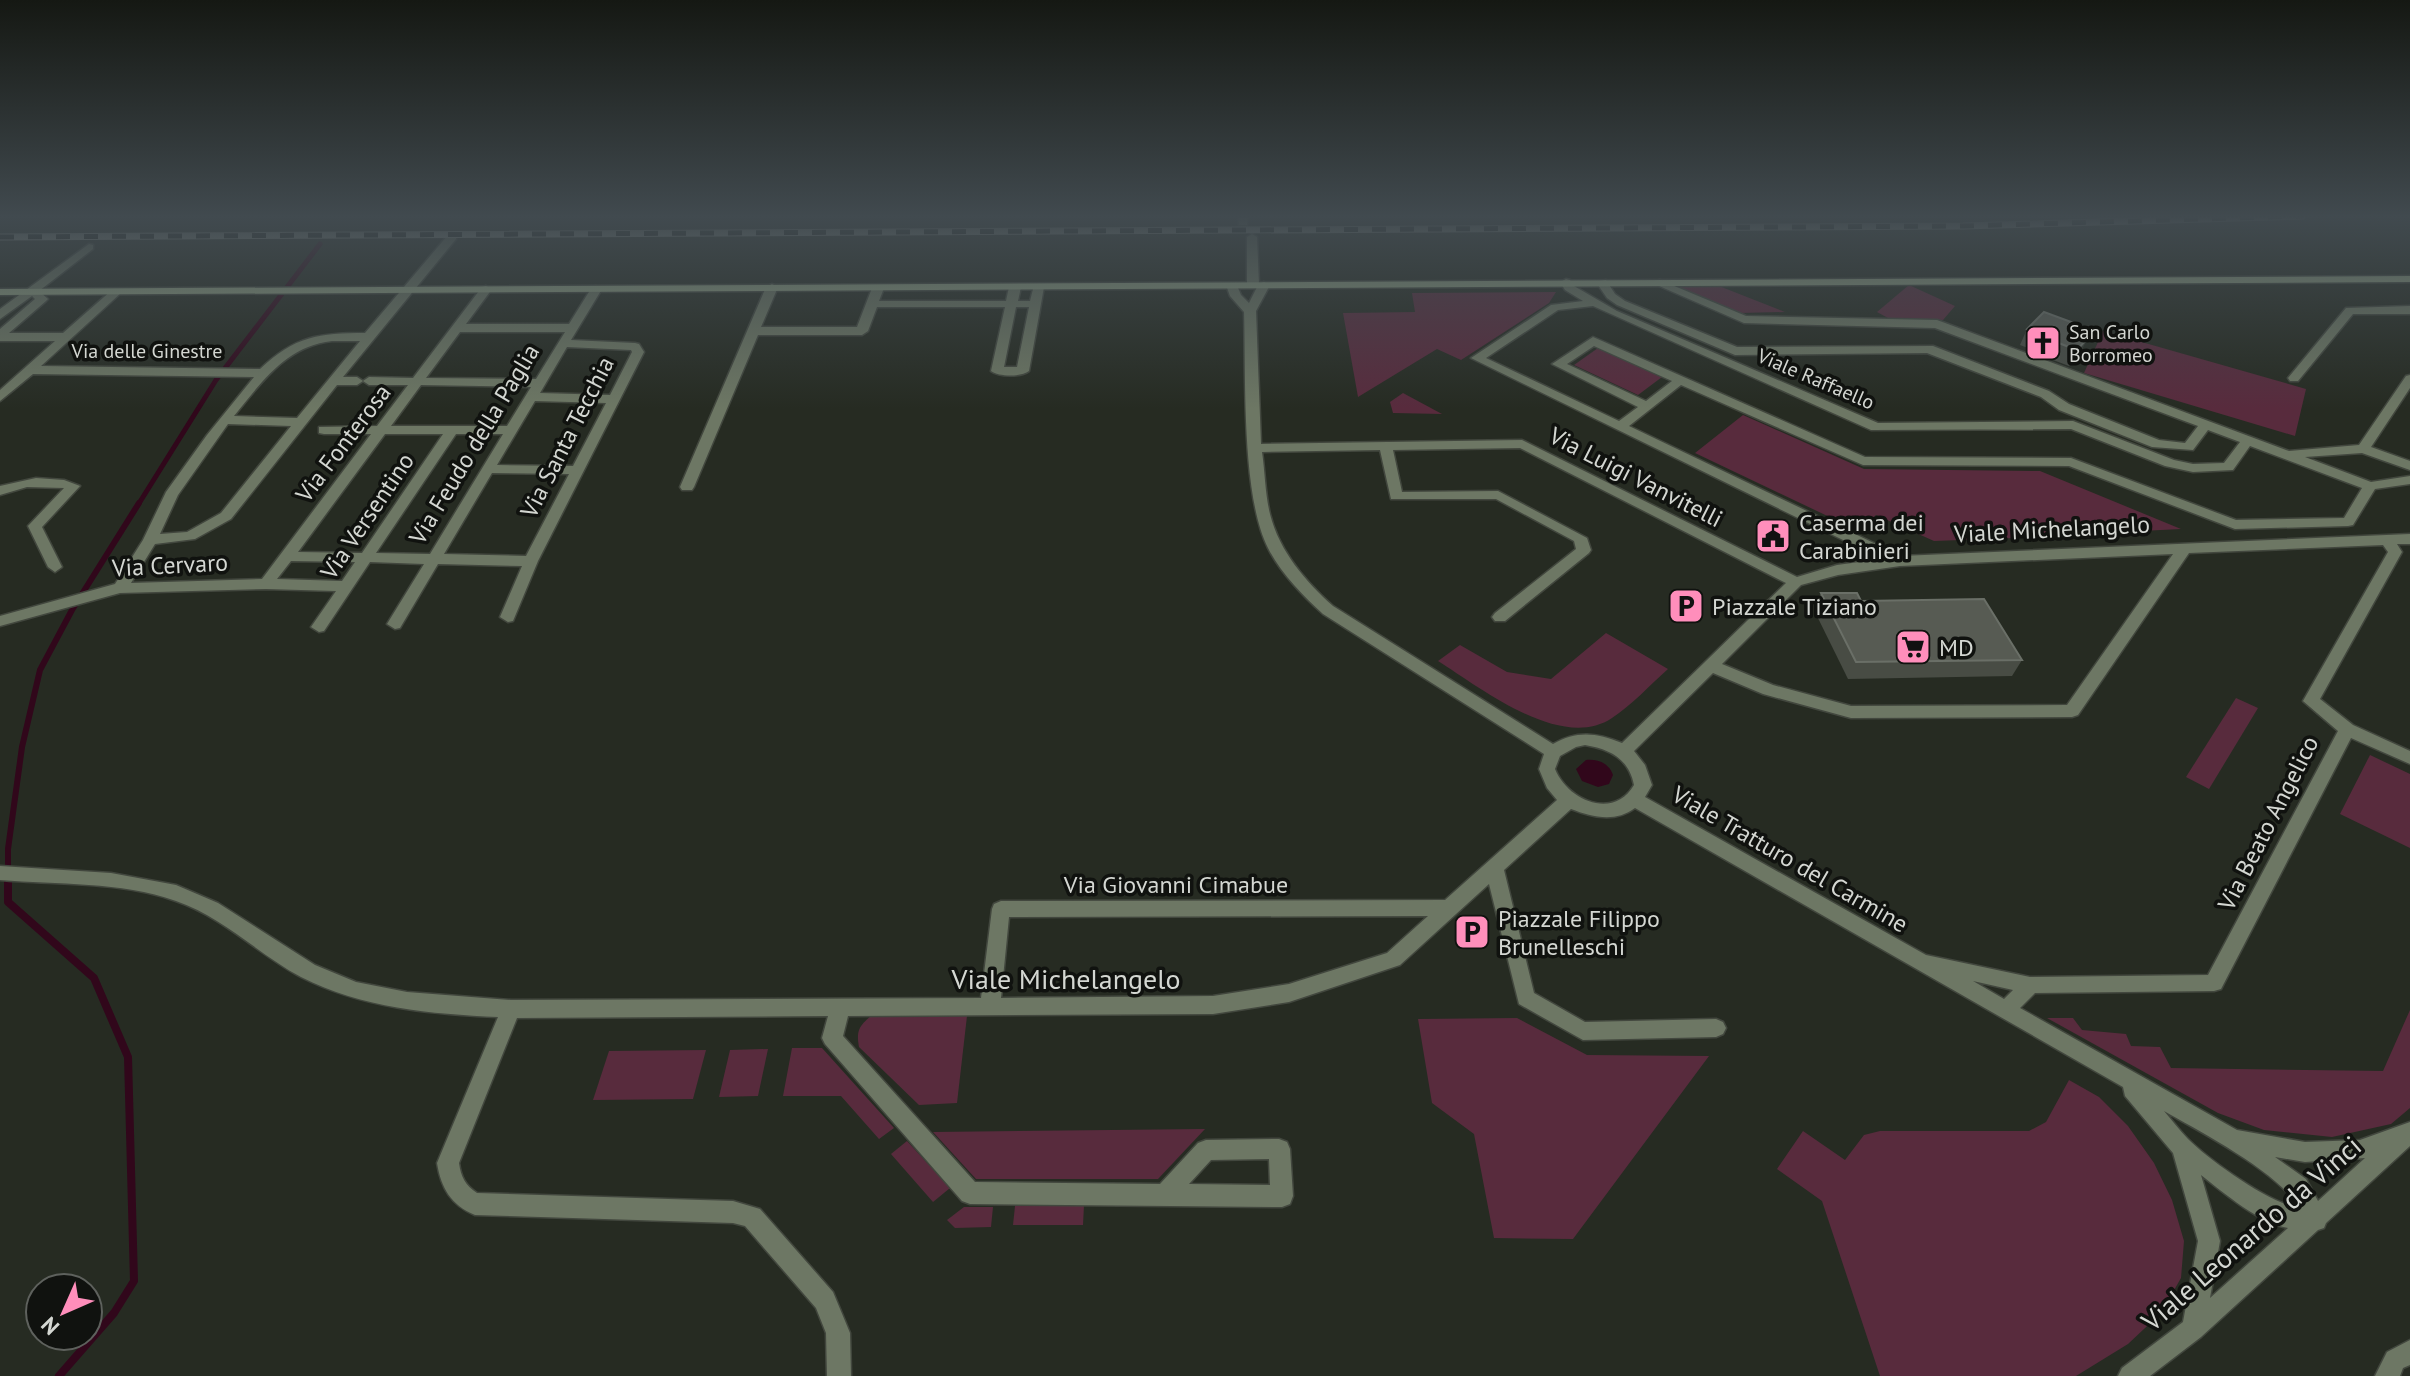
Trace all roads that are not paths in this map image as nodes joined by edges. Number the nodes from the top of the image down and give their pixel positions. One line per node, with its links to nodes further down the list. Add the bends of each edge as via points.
1 (48, 280): 18 (street)
2 (415, 280): 14 (street)
3 (1257, 280): 8 (street)
4 (2105, 280): 6 (main road)
5 (1602, 282): 6 (main road); 9 (main road); 48 (street, Viale Raffaello, via 1621,303 1735,351 1929,349 2045,394)
6 (1656, 282): 50 (street, via 1744,319 1937,324)
7 (1232, 285): 8 (main road); 12 (main road); 26 (street)
8 (1258, 285): 9 (main road); 26 (street)
9 (1568, 285): 20 (street, Viale Raffaello); 24 (street)
10 (772, 287): 13 (main road); 16 (main road); 30 (street)
11 (1015, 287): 12 (main road); 13 (main road); 22 (street)
12 (1038, 287): 23 (street)
13 (878, 288): 21 (street)
14 (407, 289): 15 (main road); 19 (main road); 33 (street)
15 (486, 289): 16 (main road); 28 (street, Via Fonterosa)
16 (596, 289): 29 (street, Via Feudo della Paglia)
17 (0, 292): 18 (main road)
18 (34, 292): 19 (main road); 27 (street); 31 (street, via 42,299)
19 (116, 292): 32 (street)
20 (1593, 303): 24 (street); 48 (street, Viale Raffaello, via 1876,427)
21 (872, 304): 22 (street); 30 (street, via 862,331)
22 (1012, 304): 23 (street); 23 (street, via 997,371 1023,371)
23 (1035, 304)
24 (1555, 307): 51 (street, via 1477,358)
25 (2410, 310): 37 (street, via 2350,310)
26 (1250, 311): 58 (street)
27 (0, 315)
28 (455, 328): 29 (street); 41 (street, Via Fonterosa)
29 (571, 328): 34 (street, Via Feudo della Paglia)
30 (755, 331): 66 (street)
31 (0, 336): 32 (street)
32 (67, 337): 35 (street)
33 (369, 337): 36 (street, via 309,340); 40 (street)
34 (562, 343): 42 (street, Via Feudo della Paglia); 45 (street, Via Santa Tecchia, via 635,347 638,352)
35 (30, 370): 36 (street, Via delle Ginestre); 43 (street)
36 (265, 373): 47 (street)
37 (2294, 378)
38 (2410, 379): 59 (street)
39 (1680, 380): 46 (street); 46 (street, via 1593,341 1558,364); 65 (street, via 1863,461 2071,462 2235,525 2348,522)
40 (335, 381): 41 (street); 49 (street)
41 (416, 382): 42 (street); 53 (street, Via Fonterosa)
42 (538, 383): 44 (street, Via Feudo della Paglia)
43 (2, 394)
44 (529, 397): 45 (street); 55 (street, Via Feudo della Paglia)
45 (612, 399): 63 (street, Via Santa Tecchia)
46 (1647, 406): 51 (street)
47 (226, 420): 49 (street); 69 (street, via 169,498)
48 (2077, 420): 50 (street, Viale Raffaello, via 2173,448 2188,447); 56 (street, Viale Raffaello, via 2170,463 2193,468 2228,467)
49 (302, 422): 69 (street, via 226,516 190,536)
50 (2206, 424): 56 (street)
51 (1621, 426): 76 (street)
52 (324, 430): 53 (street)
53 (381, 430): 54 (street); 72 (street, Via Fonterosa)
54 (452, 430): 55 (street); 73 (street, Via Versentino)
55 (511, 430): 62 (street, Via Feudo della Paglia)
56 (2248, 440): 60 (street)
57 (1386, 446): 58 (street, Via Luigi Vanvitelli); 78 (street, Via Luigi Vanvitelli, via 1522,444); 83 (street, via 1396,496 1498,495 1584,543 1584,550)
58 (1255, 448): 90 (street, via 1263,515 1275,548 1309,593 1367,637)
59 (2363, 449): 60 (street); 61 (street)
60 (2288, 455): 65 (street)
61 (2410, 466)
62 (489, 469): 63 (street); 74 (street, Via Feudo della Paglia)
63 (578, 470): 75 (street, Via Santa Tecchia)
64 (2410, 480): 65 (street)
65 (2370, 486)
66 (687, 487)
67 (0, 491): 77 (street, via 57,481 73,486 35,526)
68 (2410, 539): 70 (street, Viale Michelangelo)
69 (150, 540): 81 (street)
70 (2387, 540): 71 (street, Viale Michelangelo); 88 (street, Via Beato Angelico, via 2395,552 2311,701)
71 (2185, 548): 76 (street, Viale Michelangelo); 87 (street, via 2072,711 1851,712 1769,690)
72 (287, 556): 73 (street); 79 (street, Via Fonterosa)
73 (362, 559): 74 (street); 80 (street, Via Versentino)
74 (433, 560): 75 (street); 85 (street, Via Feudo della Paglia)
75 (531, 561): 82 (street, Via Santa Tecchia)
76 (1900, 561): 78 (street, Viale Michelangelo)
77 (55, 567)
78 (1796, 582): 87 (street, Viale Michelangelo)
79 (266, 584): 80 (street, Via Cervaro); 81 (street, Via Cervaro)
80 (347, 586): 86 (street, Via Versentino)
81 (120, 588): 84 (street, Via Cervaro)
82 (508, 617)
83 (1500, 617)
84 (0, 621)
85 (395, 624)
86 (319, 627)
87 (1710, 665): 89 (street, Viale Michelangelo)
88 (2347, 729): 91 (street); 98 (street, Via Beato Angelico, via 2214,983)
89 (1624, 751): 90 (street, via 1585,739); 93 (street, via 1642,776)
90 (1553, 752): 92 (street, via 1548,776)
91 (2410, 758)
92 (1569, 800): 93 (street, via 1605,811); 94 (street, Viale Michelangelo)
93 (1635, 800): 97 (street, Viale Tratturo del Carmine)
94 (1494, 868): 96 (street, Viale Michelangelo); 103 (street, via 1526,998 1583,1031)
95 (0, 873): 101 (street, Viale Michelangelo, via 125,880 177,893 221,913 307,970 363,994)
96 (1448, 908): 99 (street, Viale Michelangelo, via 1393,959 1289,993 1213,1005); 99 (street, Via Giovanni Cimabue, via 1001,909)
97 (1919, 962): 98 (street, Via Beato Angelico); 102 (street, Viale Tratturo del Carmine)
98 (2030, 985): 102 (street)
99 (990, 1006): 100 (street, Viale Michelangelo)
100 (840, 1008): 101 (street, Viale Michelangelo); 108 (street, via 832,1038 970,1193)
101 (504, 1009): 112 (street, via 448,1163 450,1183 462,1197 475,1204 733,1212 752,1217 825,1300 838,1333)
102 (2005, 1011): 104 (street, Viale Tratturo del Carmine)
103 (1716, 1028)
104 (2123, 1079): 106 (street); 107 (street)
105 (2409, 1133): 106 (street, via 2360,1150 2318,1152); 109 (street, Viale Leonardo da Vinci)
106 (2233, 1139): 109 (street, via 2298,1186)
107 (2182, 1148): 109 (street, via 2283,1217); 110 (street, via 2209,1241)
108 (1165, 1195): 108 (street, via 1282,1196 1279,1149 1206,1150)
109 (2316, 1220): 110 (street, Viale Leonardo da Vinci)
110 (2193, 1329): 113 (street, Viale Leonardo da Vinci)
111 (2410, 1352): 114 (street, via 2395,1360)
112 (839, 1376)
113 (2130, 1376)
114 (2387, 1376)

